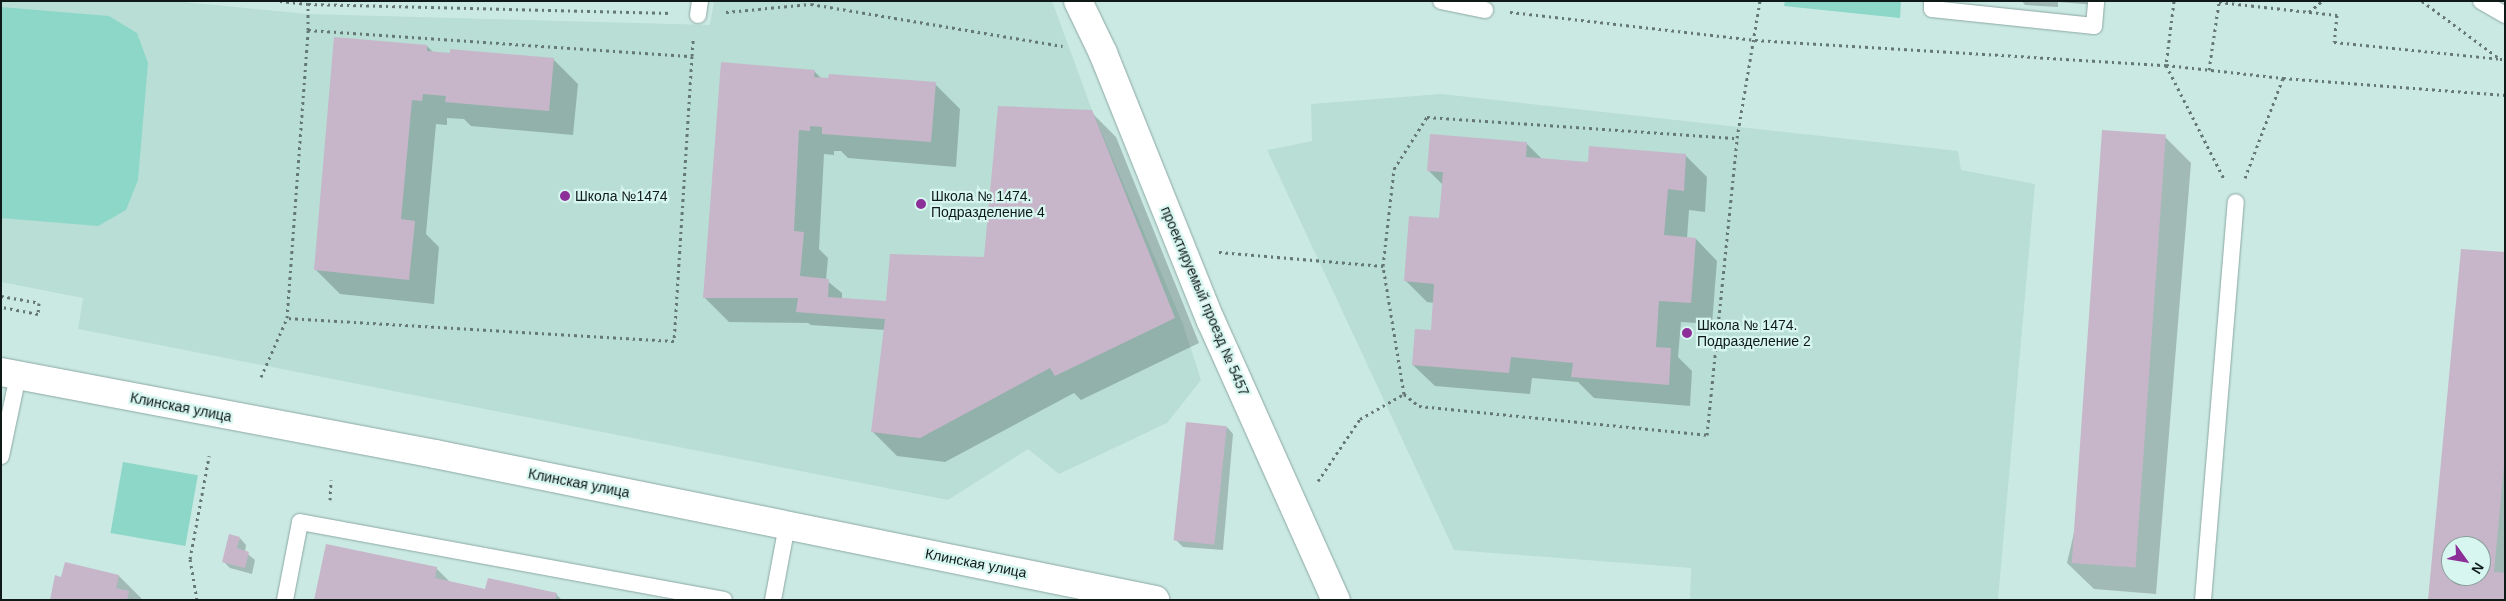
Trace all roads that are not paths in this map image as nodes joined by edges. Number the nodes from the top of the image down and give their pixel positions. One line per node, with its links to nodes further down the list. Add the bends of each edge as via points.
1 (1078, 1): 17 (street, проектируемый проезд № 5457, via 1103,53 1211,321)
2 (1441, 1): 6 (lane)
3 (1932, 1): 4 (lane, via 1932,9 2094,26)
4 (2096, 1)
5 (2481, 1): 7 (lane)
6 (1484, 10)
7 (2505, 15)
8 (2236, 202): 18 (lane)
9 (9, 374): 10 (lane); 11 (street, Клинская улица, via 435,454)
10 (1, 456)
11 (787, 525): 12 (street, Клинская улица); 15 (lane)
12 (1092, 593): 16 (street, Клинская улица)
13 (285, 600): 14 (lane, via 300,522)
14 (724, 600)
15 (773, 600)
16 (1155, 600)
17 (1336, 600)
18 (2203, 600)

